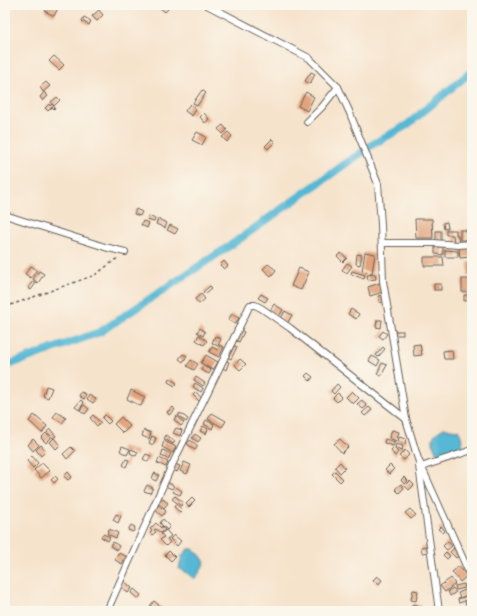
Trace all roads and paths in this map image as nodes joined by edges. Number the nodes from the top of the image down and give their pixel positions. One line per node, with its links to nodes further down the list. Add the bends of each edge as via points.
1 (207, 5): 2 (street, via 309,58)
2 (338, 87): 3 (street); 5 (street, via 378,184)
3 (307, 122)
4 (5, 215): 7 (street)
5 (382, 243): 6 (street); 9 (street, via 383,281)
6 (472, 244)
7 (126, 252): 8 (path, via 95,275)
8 (5, 307)
9 (406, 419): 11 (street); 14 (street, via 290,328 261,308 250,305 173,463)
10 (472, 450): 12 (street)
11 (418, 459): 12 (street); 15 (street)
12 (421, 467): 13 (street)
13 (472, 579)
14 (107, 611)
15 (439, 611)

